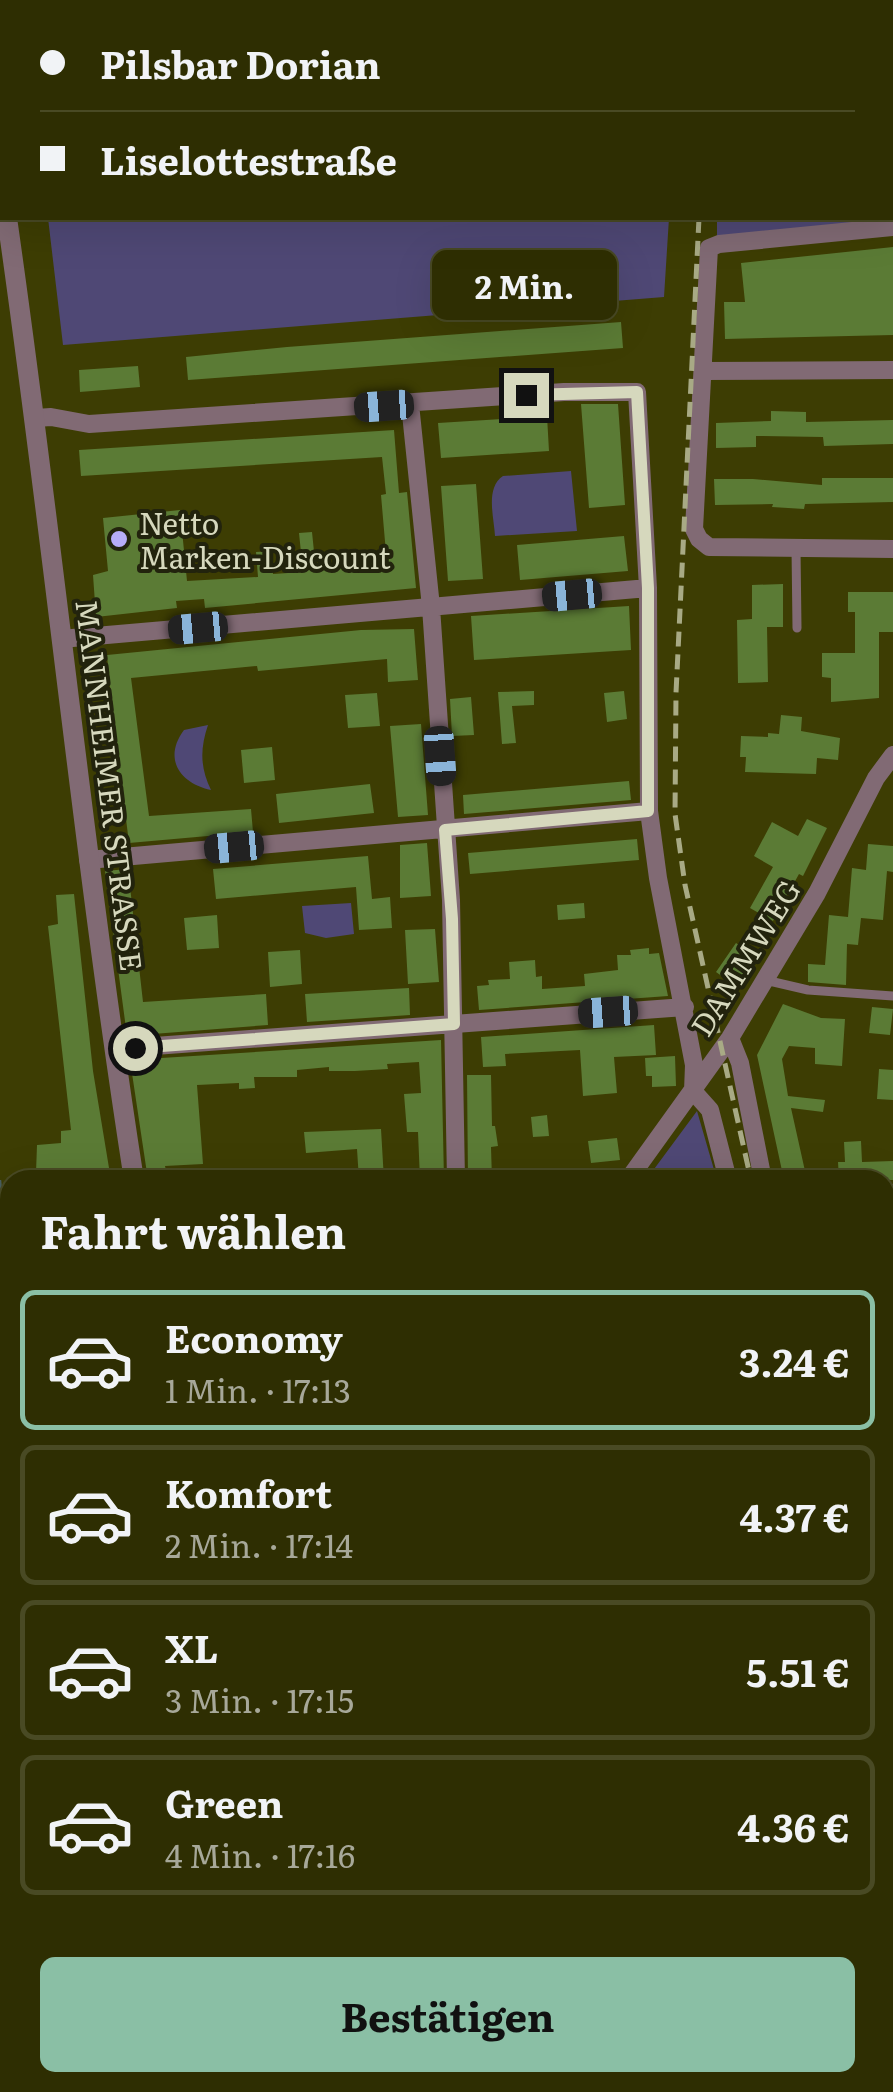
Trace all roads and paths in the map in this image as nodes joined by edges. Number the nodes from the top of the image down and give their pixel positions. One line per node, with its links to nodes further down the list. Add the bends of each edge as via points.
1 (8, 220): 6 (street, MANNHEIMER STRASSE)
2 (893, 227): 4 (street, via 710,248)
3 (893, 370): 4 (street)
4 (703, 372): 7 (street, via 694,529 699,540 709,547)
5 (410, 404): 6 (street, via 89,424); 9 (street, via 637,392); 10 (street)
6 (36, 418): 12 (street, MANNHEIMER STRASSE)
7 (796, 549): 8 (street); 11 (lane)
8 (893, 549)
9 (648, 588): 10 (street); 14 (street)
10 (431, 607): 12 (street); 15 (street)
11 (797, 628)
12 (62, 639): 16 (street, MANNHEIMER STRASSE)
13 (893, 755): 17 (street, DAMMWEG)
14 (648, 811): 15 (street); 19 (street)
15 (445, 830): 16 (street); 20 (street)
16 (88, 860): 22 (street, MANNHEIMER STRASSE)
17 (765, 980): 18 (lane); 21 (street, DAMMWEG)
18 (893, 996)
19 (684, 1007): 20 (street); 23 (street)
20 (454, 1024): 22 (street); 25 (street)
21 (730, 1042): 23 (street, DAMMWEG); 28 (street)
22 (114, 1049): 24 (street, MANNHEIMER STRASSE)
23 (693, 1091): 26 (street, DAMMWEG); 27 (street, via 710,1110)
24 (132, 1170)
25 (456, 1170)
26 (635, 1170)
27 (725, 1170)
28 (761, 1170)

